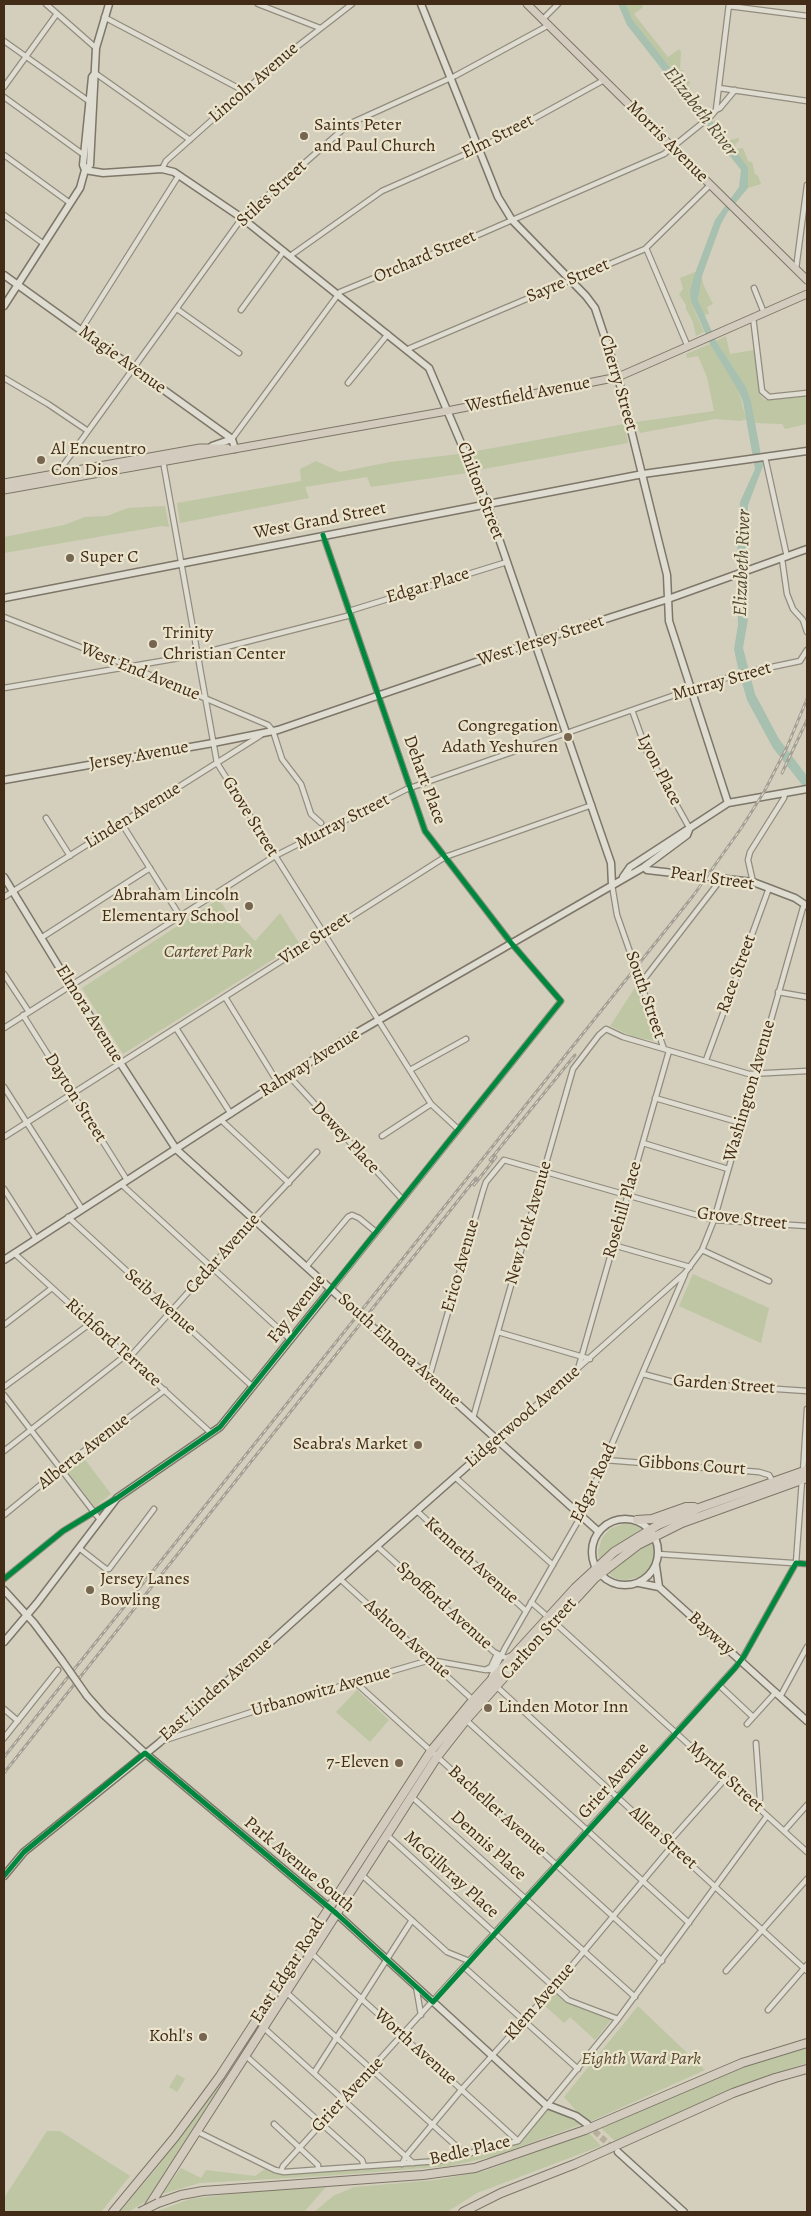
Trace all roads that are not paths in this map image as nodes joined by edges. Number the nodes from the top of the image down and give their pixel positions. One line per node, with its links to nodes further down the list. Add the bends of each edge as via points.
1 (47, 4): 9 (street)
2 (109, 4): 11 (street)
3 (258, 4): 14 (street)
4 (352, 4): 14 (street, Lincoln Avenue)
5 (420, 4): 19 (street, Cherry Street)
6 (527, 4): 12 (main road, Morris Avenue)
7 (558, 4): 12 (street)
8 (729, 5): 10 (street); 22 (street)
9 (56, 15): 16 (street); 17 (street)
10 (807, 16)
11 (104, 17): 16 (street); 23 (street)
12 (543, 19): 13 (main road, Morris Avenue)
13 (549, 25): 19 (street, Stiles Street); 20 (main road, Morris Avenue)
14 (320, 28): 23 (street, Lincoln Avenue)
15 (4, 41): 17 (street)
16 (96, 48): 18 (street)
17 (26, 57): 21 (street); 27 (street)
18 (95, 73): 27 (street); 29 (street); 35 (street, via 90,165)
19 (449, 78): 30 (street, Cherry Street); 41 (street, Stiles Street, via 349,124)
20 (604, 80): 30 (street, Elm Street); 31 (main road, Morris Avenue)
21 (4, 87)
22 (718, 88): 24 (street); 28 (street)
23 (244, 91): 29 (street, Lincoln Avenue)
24 (734, 92): 26 (street); 28 (street, Orchard Street)
25 (4, 97): 33 (street)
26 (807, 101)
27 (90, 102): 33 (street)
28 (716, 110): 31 (street, Orchard Street)
29 (190, 140): 34 (street, Lincoln Avenue)
30 (478, 148): 42 (street, Cherry Street, via 498,197); 46 (street, Elm Street, via 382,191)
31 (673, 148): 37 (main road, Morris Avenue); 42 (street, Orchard Street, via 639,166)
32 (4, 155): 39 (street)
33 (84, 155): 35 (street)
34 (162, 168): 35 (street, Chilton Street); 36 (street, Chilton Street)
35 (85, 170): 39 (street, via 80,188)
36 (179, 175): 41 (street, Chilton Street); 60 (street)
37 (710, 185): 44 (street, Sayre Street); 47 (main road, Morris Avenue)
38 (807, 185): 47 (street)
39 (70, 203): 43 (street)
40 (4, 215): 43 (street)
41 (242, 218): 45 (street, Chilton Street); 56 (street, Stiles Street)
42 (512, 220): 49 (street, Cherry Street); 53 (street, Orchard Street)
43 (44, 244): 51 (street)
44 (646, 248): 49 (street, Sayre Street); 62 (street)
45 (284, 251): 46 (street, Chilton Street); 57 (street)
46 (290, 256): 53 (street, Chilton Street)
47 (796, 269): 50 (main road, Morris Avenue)
48 (4, 275): 51 (street, Magie Avenue)
49 (570, 279): 63 (street, Sayre Street); 66 (street, Cherry Street, via 595,308)
50 (807, 280)
51 (17, 285): 55 (street); 60 (street, Magie Avenue)
52 (754, 288): 58 (street)
53 (338, 294): 61 (street, Chilton Street); 72 (street)
54 (807, 294): 58 (main road, Westfield Avenue)
55 (4, 306)
56 (177, 309): 64 (street); 65 (street, Stiles Street)
57 (241, 310)
58 (764, 313): 59 (main road, Westfield Avenue)
59 (753, 317): 62 (main road, Westfield Avenue); 69 (street, via 762,391 769,397)
60 (81, 330): 65 (street, Magie Avenue)
61 (388, 334): 63 (street, Chilton Street); 68 (street)
62 (688, 347): 66 (main road, Westfield Avenue)
63 (408, 349): 70 (street, Chilton Street, via 429,368)
64 (239, 353)
65 (134, 369): 71 (street, Stiles Street); 72 (street, Magie Avenue)
66 (618, 377): 70 (main road, Westfield Avenue); 78 (street, Cherry Street)
67 (4, 378): 71 (street)
68 (348, 383)
69 (807, 393)
70 (447, 411): 74 (main road, Westfield Avenue); 82 (street, Chilton Street)
71 (88, 431): 79 (street, Stiles Street, via 62,468)
72 (232, 439): 73 (street); 74 (street)
73 (200, 448): 74 (main road, Westfield Avenue); 77 (main road, Westfield Avenue)
74 (235, 449): 77 (main road, Westfield Avenue)
75 (807, 451): 76 (street, West Grand Street)
76 (763, 457): 78 (street, West Grand Street); 85 (street)
77 (162, 458): 79 (main road, Westfield Avenue); 86 (street, Grove Street)
78 (643, 474): 82 (street, West Grand Street); 89 (street, Cherry Street, via 667,575)
79 (61, 476): 80 (main road, Westfield Avenue); 81 (main road, Westfield Avenue)
80 (4, 483)
81 (4, 490)
82 (487, 504): 83 (street, West Grand Street); 87 (street, Chilton Street)
83 (323, 535): 86 (street, West Grand Street); 90 (street, Dehart Place)
84 (807, 549): 85 (street, West Jersey Street)
85 (784, 558): 89 (street, West Jersey Street); 92 (street, via 787,594)
86 (181, 562): 88 (street, West Grand Street); 95 (street, Grove Street)
87 (507, 562): 90 (street, Edgar Place); 93 (street, Chilton Street)
88 (4, 598)
89 (668, 599): 93 (street, West Jersey Street); 98 (street, Cherry Street, via 669,621)
90 (350, 613): 95 (street, Edgar Place); 99 (street, Dehart Place)
91 (4, 617): 96 (street, West End Avenue)
92 (807, 632)
93 (534, 642): 99 (street, West Jersey Street); 103 (street, Chilton Street)
94 (807, 650): 98 (street, Murray Street, via 801,660)
95 (198, 654): 96 (street, Edgar Place); 100 (street, Grove Street)
96 (129, 666): 97 (street, Edgar Place); 100 (street, West End Avenue)
97 (4, 688)
98 (692, 689): 101 (street, Murray Street); 111 (street, Cherry Street)
99 (379, 696): 102 (street, West Jersey Street); 108 (street, Dehart Place)
100 (205, 699): 102 (street, West End Avenue, via 265,723); 105 (street, Grove Street)
101 (632, 710): 103 (street, Murray Street); 116 (street, Lyon Place, via 647,752)
102 (273, 731): 104 (street, Jersey Avenue); 114 (street, via 282,759 301,784 311,814)
103 (567, 733): 108 (street, Murray Street); 112 (street, Chilton Street)
104 (262, 734): 105 (street, Jersey Avenue); 106 (street, Linden Avenue)
105 (213, 743): 106 (street, Grove Street); 107 (street, Jersey Avenue)
106 (217, 763): 115 (street, Linden Avenue); 119 (street, Grove Street)
107 (4, 780)
108 (410, 787): 119 (street, Murray Street); 120 (street, Dehart Place, via 425,831)
109 (807, 789): 110 (street, Rahway Avenue)
110 (785, 793): 111 (street, Rahway Avenue); 127 (street, via 750,852 748,860)
111 (728, 803): 116 (street, Rahway Avenue)
112 (592, 805): 120 (street, Vine Street); 121 (street, Chilton Street)
113 (46, 818): 118 (street)
114 (322, 823)
115 (122, 824): 118 (street, Linden Avenue); 123 (street)
116 (690, 829): 117 (street, Rahway Avenue); 122 (street, Rahway Avenue, via 687,835)
117 (659, 848): 122 (street, via 644,862); 125 (street, Rahway Avenue, via 630,867)
118 (70, 856): 130 (street, Linden Avenue)
119 (275, 856): 133 (street, Murray Street); 134 (street, Grove Street)
120 (445, 857): 134 (street, Vine Street); 136 (street, Dehart Place)
121 (612, 863): 125 (street, Chilton Street); 128 (street, Chilton Street)
122 (644, 867): 125 (street, Rahway Avenue); 126 (street, Pearl Street, via 647,870)
123 (150, 868): 133 (street); 135 (street)
124 (4, 877): 130 (street, Elmora Avenue)
125 (622, 878): 128 (street, Rahway Avenue)
126 (722, 878): 127 (street, Pearl Street); 138 (street)
127 (753, 882): 129 (street, Pearl Street)
128 (612, 885): 136 (street, Rahway Avenue); 138 (street, South Street, via 617,915)
129 (769, 888): 132 (street, Pearl Street); 151 (street, Race Street)
130 (12, 891): 131 (street, Linden Avenue); 135 (street, Elmora Avenue)
131 (4, 897)
132 (806, 905): 140 (street, Washington Avenue)
133 (180, 916): 139 (street, Murray Street)
134 (324, 933): 141 (street, Vine Street); 146 (street, Grove Street)
135 (41, 938): 139 (street, Elmora Avenue)
136 (512, 944): 143 (street, Dehart Place); 146 (street, Rahway Avenue)
137 (4, 974): 144 (street)
138 (641, 983): 150 (street, South Street)
139 (70, 985): 144 (street, Murray Street); 152 (street, Elmora Avenue)
140 (778, 992): 142 (street); 155 (street, Washington Avenue)
141 (225, 997): 148 (street, Vine Street); 157 (street)
142 (807, 997)
143 (561, 1001): 166 (street, Fay Avenue)
144 (29, 1012): 145 (street, Murray Street)
145 (23, 1015): 147 (street, Murray Street); 159 (street, Dayton Street)
146 (378, 1021): 153 (street, Grove Street); 156 (street, Rahway Avenue)
147 (4, 1028)
148 (176, 1028): 152 (street, Vine Street); 162 (street)
149 (466, 1039): 153 (street)
150 (667, 1050): 151 (street, South Street); 160 (street, Rosehill Place); 174 (street, New York Avenue, via 623,1037 609,1029 603,1030 573,1069)
151 (706, 1060): 155 (street, South Street)
152 (120, 1063): 159 (street, Vine Street); 170 (street, Elmora Avenue)
153 (410, 1070): 161 (street, Grove Street)
154 (807, 1070): 155 (street, South Street)
155 (755, 1075): 165 (street, Washington Avenue)
156 (289, 1076): 157 (street, Rahway Avenue); 179 (street, Dewey Place)
157 (278, 1083): 162 (street, Rahway Avenue)
158 (4, 1087): 164 (street)
159 (72, 1093): 164 (street, Vine Street); 175 (street, Dayton Street)
160 (655, 1098): 165 (street); 169 (street, Rosehill Place)
161 (431, 1104): 166 (street, Grove Street); 167 (street)
162 (230, 1114): 163 (street, Rahway Avenue)
163 (221, 1120): 170 (street, Rahway Avenue); 176 (street)
164 (26, 1122): 168 (street, Vine Street); 180 (street)
165 (741, 1122): 173 (street, Washington Avenue)
166 (458, 1129): 179 (street, Fay Avenue)
167 (382, 1136)
168 (4, 1137)
169 (643, 1143): 173 (street); 178 (street, Rosehill Place)
170 (176, 1149): 175 (street, Rahway Avenue); 182 (street, South Elmora Avenue)
171 (317, 1152): 176 (street, Cedar Avenue)
172 (504, 1160): 174 (street, Grove Street); 208 (street, Erico Avenue, via 486,1182)
173 (728, 1169): 183 (street, Washington Avenue)
174 (544, 1171): 178 (street, Grove Street); 201 (street, New York Avenue)
175 (124, 1182): 180 (street, Rahway Avenue); 191 (street, Dayton Street)
176 (289, 1182): 182 (street, Cedar Avenue)
177 (4, 1189): 186 (street)
178 (628, 1196): 183 (street, Grove Street); 187 (street, Rosehill Place)
179 (402, 1199): 185 (street, Fay Avenue)
180 (82, 1209): 181 (street, Rahway Avenue)
181 (68, 1217): 186 (street, Rahway Avenue); 198 (street, Seib Avenue)
182 (254, 1219): 191 (street, Cedar Avenue); 192 (street, South Elmora Avenue)
183 (714, 1220): 184 (street, Grove Street); 188 (street, Washington Avenue)
184 (807, 1226)
185 (376, 1232): 192 (street, via 359,1218 348,1216); 197 (street, Fay Avenue)
186 (36, 1239): 189 (street, Rahway Avenue)
187 (614, 1245): 193 (street); 204 (street, Rosehill Place)
188 (702, 1250): 193 (street, Washington Avenue); 195 (street)
189 (14, 1253): 190 (street, Rahway Avenue); 196 (street, Richford Terrace)
190 (4, 1260)
191 (212, 1267): 198 (street, Cedar Avenue); 202 (street, Dayton Street)
192 (306, 1267): 197 (street, South Elmora Avenue)
193 (690, 1267): 194 (street, Washington Avenue)
194 (685, 1273): 205 (street, Lidgerwood Avenue); 207 (street, Edgar Road)
195 (769, 1281)
196 (52, 1288): 199 (street, Richford Terrace); 200 (street)
197 (331, 1289): 202 (street, Fay Avenue); 208 (street, South Elmora Avenue)
198 (171, 1313): 203 (street, Cedar Avenue); 210 (street, Seib Avenue)
199 (91, 1323): 203 (street, Richford Terrace); 209 (street)
200 (4, 1326)
201 (498, 1332): 204 (street); 215 (street, New York Avenue)
202 (291, 1340): 210 (street, Fay Avenue)
203 (128, 1357): 211 (street, Richford Terrace); 216 (street, Cedar Avenue)
204 (582, 1357): 205 (street); 206 (street, Rosehill Place)
205 (590, 1359): 206 (street, Lidgerwood Avenue)
206 (578, 1369): 218 (street, Lidgerwood Avenue)
207 (643, 1374): 212 (street, Garden Street, via 673,1382); 220 (street, Edgar Road)
208 (429, 1378): 215 (street, South Elmora Avenue)
209 (4, 1387)
210 (253, 1387): 217 (street, Fay Avenue)
211 (165, 1390): 217 (street, Richford Terrace); 221 (street, Alberta Avenue)
212 (807, 1391)
213 (4, 1395): 216 (street)
214 (807, 1409): 222 (street, Grier Avenue)
215 (473, 1418): 218 (street, South Elmora Avenue)
216 (30, 1430): 219 (street, Cedar Avenue); 221 (street)
217 (212, 1433): 225 (street, Fay Avenue)
218 (497, 1440): 223 (street, Lidgerwood Avenue); 231 (street, South Elmora Avenue)
219 (4, 1450)
220 (605, 1460): 224 (street, Gibbons Court, via 759,1472 769,1475); 231 (street, Edgar Road)
221 (60, 1470): 228 (street); 230 (street, Alberta Avenue)
222 (805, 1475): 224 (highway); 235 (highway); 240 (street, Grier Avenue)
223 (455, 1477): 229 (street, Lidgerwood Avenue); 242 (street)
224 (773, 1482): 226 (highway)
225 (117, 1498): 228 (street, Fay Avenue); 232 (street)
226 (699, 1508): 233 (highway, via 686,1507 652,1519); 235 (highway)
227 (154, 1509): 237 (street, via 109,1569)
228 (94, 1511): 232 (street); 245 (street, Fay Avenue, via 63,1531)
229 (417, 1511): 236 (street, Lidgerwood Avenue); 251 (street, Kenneth Avenue)
230 (4, 1515)
231 (581, 1516): 234 (street, South Elmora Avenue); 242 (street, Edgar Road)
232 (100, 1520): 237 (street)
233 (637, 1520): 234 (street, via 617,1520); 235 (street)
234 (599, 1532): 244 (street, via 592,1548 592,1559)
235 (652, 1532): 238 (street); 244 (highway, Carlton Street)
236 (378, 1546): 239 (street, Lidgerwood Avenue); 256 (street, Spofford Avenue)
237 (79, 1548): 252 (street)
238 (658, 1554): 240 (street); 243 (street)
239 (360, 1560): 246 (street, East Linden Avenue)
240 (796, 1563): 241 (street); 259 (street, Grier Avenue)
241 (807, 1564)
242 (552, 1565): 250 (street, Edgar Road)
243 (656, 1565): 247 (street); 248 (street)
244 (598, 1570): 247 (street, via 609,1580 620,1584); 253 (highway, Carlton Street)
245 (4, 1579)
246 (340, 1579): 258 (street, Ashton Avenue); 277 (street, East Linden Avenue)
247 (639, 1583): 248 (street)
248 (659, 1587): 259 (street, Bayway)
249 (4, 1590): 252 (street, Park Avenue South)
250 (531, 1602): 251 (street, Edgar Road); 253 (street, Myrtle Street)
251 (526, 1611): 256 (street, Edgar Road)
252 (26, 1615): 254 (street); 279 (street, Park Avenue South, bridge, via 87,1696)
253 (551, 1620): 257 (highway, East Edgar Road); 265 (highway, Carlton Street); 275 (street, Myrtle Street)
254 (4, 1642)
255 (807, 1647): 267 (street)
256 (499, 1655): 257 (street, Spofford Avenue, via 506,1658); 260 (street, Edgar Road); 262 (street)
257 (514, 1655): 260 (highway, East Edgar Road)
258 (430, 1660): 262 (street, Urbanowitz Avenue); 263 (street, Urbanowitz Avenue); 268 (street, Ashton Avenue)
259 (741, 1661): 266 (street, Grier Avenue); 267 (street, Bayway)
260 (498, 1669): 262 (street, Urbanowitz Avenue); 264 (highway, East Edgar Road)
261 (58, 1670): 272 (street)
262 (486, 1670): 264 (street)
263 (355, 1682): 277 (street, Urbanowitz Avenue); 280 (street, Bacheller Avenue)
264 (487, 1685): 268 (highway, East Edgar Road)
265 (496, 1686): 271 (highway, Carlton Street); 283 (street, Allen Street)
266 (720, 1686): 270 (street); 275 (street, Grier Avenue)
267 (778, 1694): 270 (street); 273 (street, Bayway)
268 (473, 1700): 280 (highway, East Edgar Road)
269 (4, 1709): 272 (street)
270 (753, 1717): 274 (street)
271 (466, 1720): 280 (highway, Carlton Street); 288 (street)
272 (18, 1721): 276 (street)
273 (807, 1721)
274 (747, 1724)
275 (676, 1733): 281 (street, Myrtle Street); 283 (street, Grier Avenue)
276 (4, 1738)
277 (158, 1743): 279 (street, East Linden Avenue)
278 (756, 1743): 285 (street, via 760,1799)
279 (145, 1753): 294 (street, East Linden Avenue, via 24,1852); 299 (street, Park Avenue South)
280 (434, 1754): 282 (highway, East Edgar Road); 292 (street, Bacheller Avenue); 299 (highway, East Edgar Road)
281 (726, 1778): 285 (street, Myrtle Street); 290 (street, Klem Avenue)
282 (411, 1796): 289 (highway, East Edgar Road); 298 (street, Dennis Place)
283 (617, 1796): 288 (street, Grier Avenue); 290 (street, Allen Street)
284 (807, 1805): 287 (street)
285 (757, 1806): 286 (street, Myrtle Street)
286 (767, 1816): 287 (street, Myrtle Street); 297 (street, Bedle Place)
287 (784, 1830): 291 (street, Myrtle Street)
288 (588, 1831): 292 (street, Grier Avenue); 296 (street)
289 (387, 1835): 293 (highway, East Edgar Road); 305 (street, McGillvray Place)
290 (670, 1844): 296 (street, Klem Avenue); 297 (street, Allen Street)
291 (807, 1852)
292 (557, 1865): 298 (street, Grier Avenue); 301 (street, Bacheller Avenue)
293 (362, 1875): 300 (highway, East Edgar Road); 302 (street)
294 (4, 1876)
295 (807, 1879): 304 (street)
296 (643, 1881): 301 (street, Klem Avenue); 303 (street)
297 (716, 1887): 303 (street, Bedle Place); 304 (street, Allen Street)
298 (525, 1898): 305 (street, Grier Avenue); 306 (street, Dennis Place)
299 (329, 1907): 300 (street, Park Avenue South); 352 (highway, East Edgar Road, via 211,2089)
300 (337, 1914): 307 (highway, East Edgar Road); 308 (street, Park Avenue South)
301 (613, 1916): 306 (street, Klem Avenue); 310 (street, Bacheller Avenue)
302 (412, 1920): 308 (street); 309 (street, via 447,1952)
303 (689, 1924): 310 (street, Bedle Place)
304 (761, 1929): 312 (street, Allen Street); 313 (street)
305 (495, 1933): 309 (street, Grier Avenue); 315 (street, McGillvray Place)
306 (584, 1952): 315 (street, Klem Avenue); 317 (street, Dennis Place)
307 (311, 1953): 316 (highway, East Edgar Road); 318 (street, Worth Avenue)
308 (386, 1959): 314 (street, Park Avenue South); 318 (street)
309 (470, 1961): 311 (street, Grier Avenue)
310 (662, 1961): 317 (street, Bedle Place)
311 (464, 1967): 319 (street, Grier Avenue); 323 (street)
312 (806, 1968): 320 (street)
313 (726, 1971)
314 (416, 1986): 319 (street, Park Avenue South); 321 (street)
315 (554, 1987): 322 (street, McGillvray Place, via 570,2001); 323 (street, Klem Avenue)
316 (286, 1992): 324 (highway, East Edgar Road); 326 (street)
317 (635, 1997): 322 (street, Bedle Place)
318 (362, 1999): 325 (street, Worth Avenue); 326 (street)
319 (433, 2002): 321 (street, Grier Avenue); 329 (street, Park Avenue South)
320 (768, 2010)
321 (421, 2015): 325 (street, Grier Avenue)
322 (618, 2019): 331 (street, Bedle Place)
323 (524, 2021): 329 (street, Klem Avenue); 331 (street)
324 (263, 2027): 328 (highway, East Edgar Road); 333 (street)
325 (402, 2036): 330 (street, Grier Avenue); 334 (street, Worth Avenue)
326 (337, 2038): 330 (street); 333 (street)
327 (807, 2043): 353 (highway, bridge, via 742,2063 585,2130 475,2168 422,2175 203,2191 181,2195)
328 (246, 2055): 338 (street); 341 (highway, East Edgar Road)
329 (492, 2056): 334 (street, Klem Avenue); 336 (street, Park Avenue South)
330 (371, 2069): 335 (street, Grier Avenue); 340 (street)
331 (578, 2069): 336 (street, Bedle Place)
332 (807, 2069): 355 (highway, via 740,2090)
333 (314, 2073): 335 (street)
334 (462, 2090): 340 (street, Klem Avenue); 342 (street, Worth Avenue)
335 (344, 2100): 338 (street, Grier Avenue); 346 (street)
336 (548, 2106): 339 (street, Park Avenue South, via 576,2116); 342 (street, Bedle Place)
337 (274, 2124): 343 (street)
338 (322, 2124): 343 (street, Grier Avenue); 349 (street, via 362,2160)
339 (587, 2124)
340 (433, 2125): 345 (street); 346 (street, Klem Avenue)
341 (196, 2131): 351 (street); 354 (highway, East Edgar Road)
342 (518, 2141): 345 (street, Bedle Place)
343 (299, 2148): 350 (street, via 318,2165); 351 (street, Grier Avenue)
344 (618, 2152): 356 (street)
345 (465, 2154): 347 (street, Bedle Place)
346 (406, 2156): 347 (street); 348 (street, Klem Avenue)
347 (414, 2163): 348 (street, Bedle Place)
348 (402, 2164): 349 (street, Bedle Place)
349 (364, 2166): 350 (street, Bedle Place)
350 (318, 2169): 351 (street, Bedle Place)
351 (281, 2171)
352 (113, 2212)
353 (140, 2212)
354 (145, 2212)
355 (464, 2212)
356 (684, 2212)

